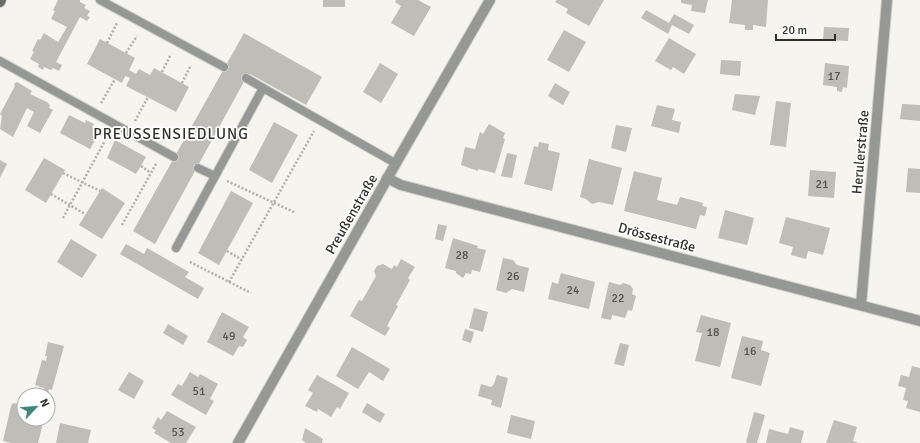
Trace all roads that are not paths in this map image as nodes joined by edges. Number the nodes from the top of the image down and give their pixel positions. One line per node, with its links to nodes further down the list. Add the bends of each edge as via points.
1 (100, 0): 5 (lane)
2 (490, 0): 9 (street, Preußenstraße)
3 (887, 0): 14 (street, Herulerstraße)
4 (0, 61): 8 (lane)
5 (224, 67)
6 (246, 78): 7 (lane)
7 (263, 88): 9 (lane); 11 (lane)
8 (174, 157)
9 (396, 163): 12 (street, Preußenstraße)
10 (198, 168): 11 (lane)
11 (215, 176): 13 (lane)
12 (387, 178): 14 (street, Drössestraße, via 401,185); 16 (street, Preußenstraße)
13 (176, 248)
14 (861, 305): 15 (street, Drössestraße)
15 (920, 321)
16 (238, 443)

